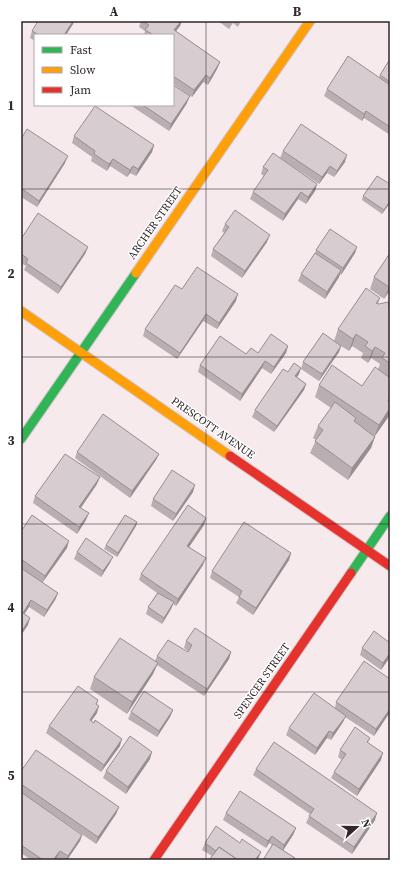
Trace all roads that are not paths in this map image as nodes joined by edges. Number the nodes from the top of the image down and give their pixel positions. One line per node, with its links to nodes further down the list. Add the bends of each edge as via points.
1 (310, 21): 3 (street, ARCHER STREET)
2 (21, 311): 3 (street, PRESCOTT AVENUE)
3 (81, 352): 4 (street, ARCHER STREET); 6 (street, PRESCOTT AVENUE)
4 (21, 439)
5 (390, 516): 6 (street, SPENCER STREET)
6 (367, 550): 7 (street, PRESCOTT AVENUE); 8 (street, SPENCER STREET)
7 (390, 566)
8 (154, 860)

